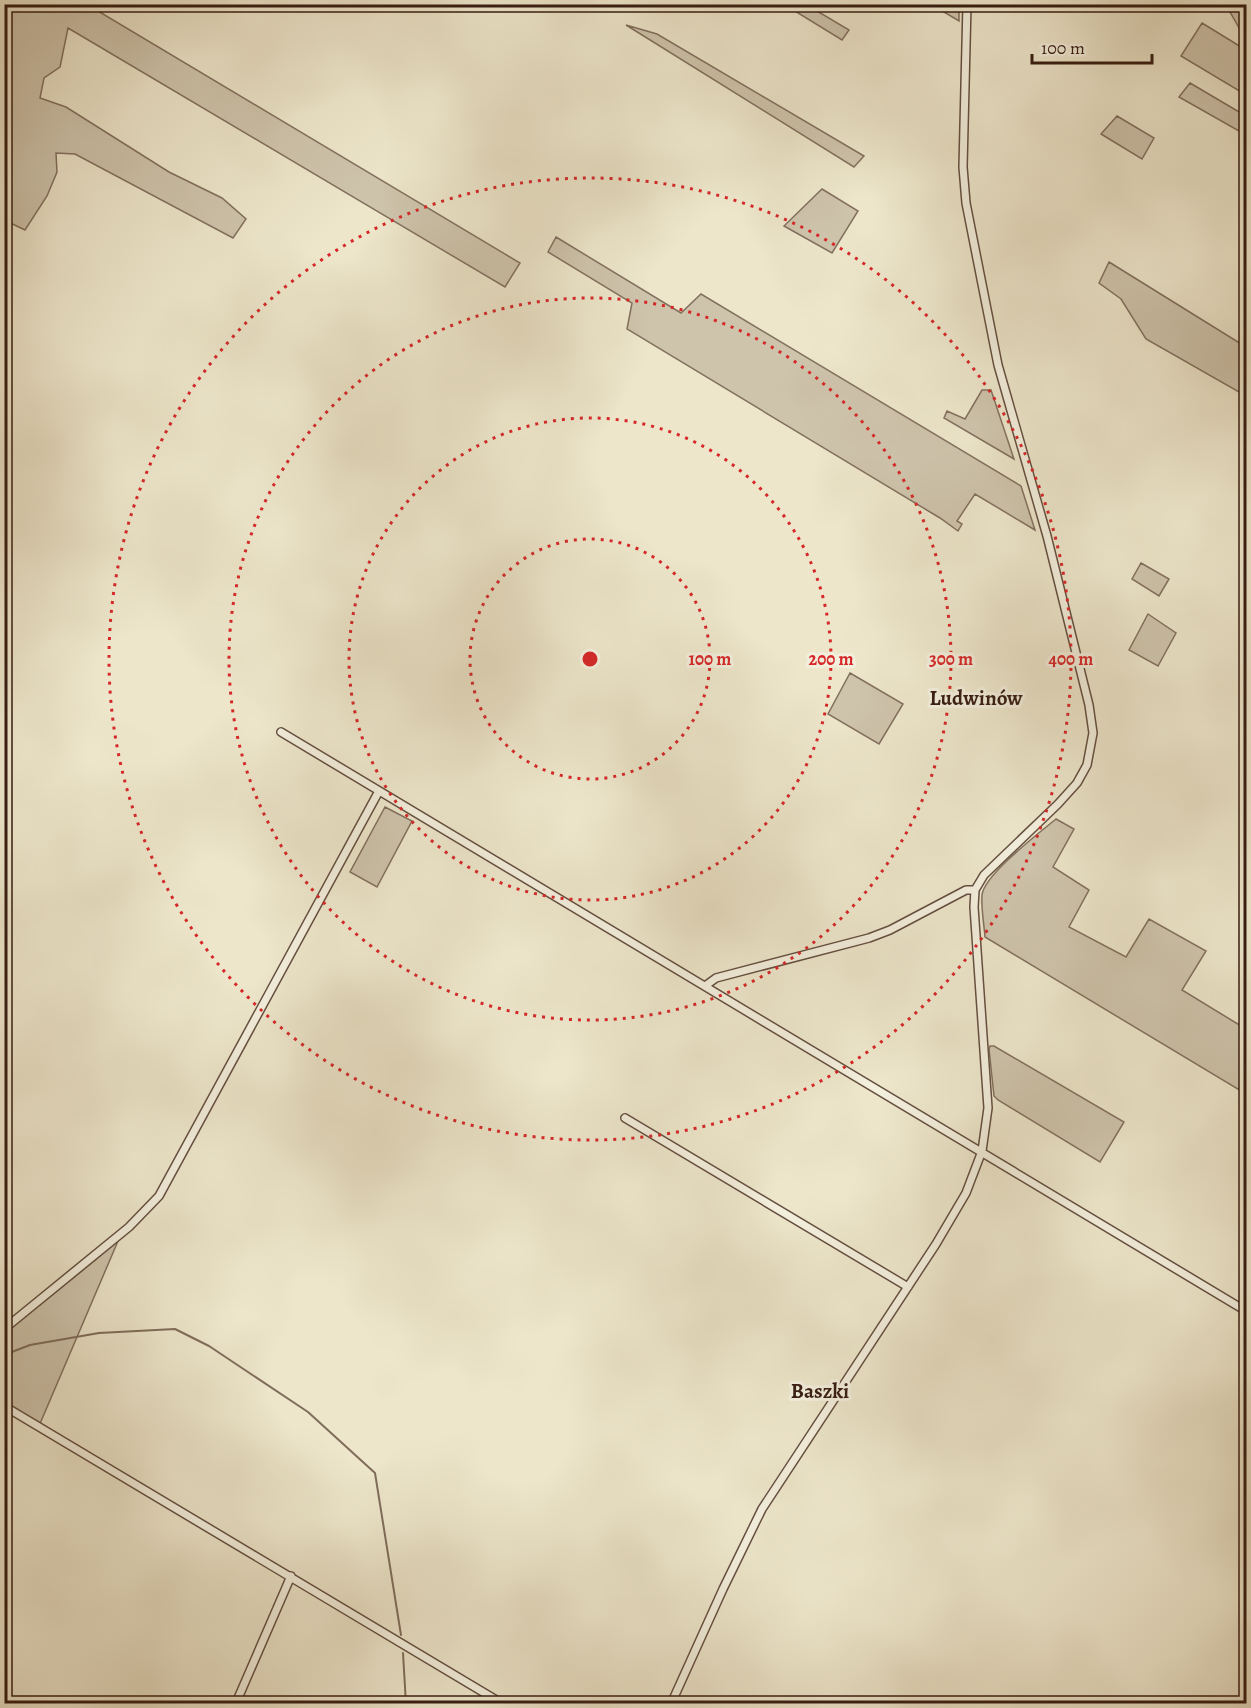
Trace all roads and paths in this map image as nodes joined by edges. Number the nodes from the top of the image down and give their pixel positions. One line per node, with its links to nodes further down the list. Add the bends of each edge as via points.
1 (967, 4): 4 (street, via 963,167 966,203 998,365 1049,547 1093,733 1087,765 1077,783 990,869)
2 (281, 732): 3 (street)
3 (379, 791): 5 (street); 10 (street, via 159,1196 129,1227)
4 (975, 890): 5 (street, via 966,890 869,938 716,978); 7 (street, via 988,1089)
5 (705, 986): 7 (street)
6 (625, 1118): 8 (street)
7 (982, 1151): 8 (street, via 958,1207); 9 (street)
8 (908, 1287): 15 (street, via 762,1509)
9 (1246, 1311)
10 (4, 1329)
11 (4, 1406): 12 (street)
12 (291, 1576): 13 (street); 14 (street)
13 (239, 1696)
14 (503, 1704)
15 (671, 1704)

